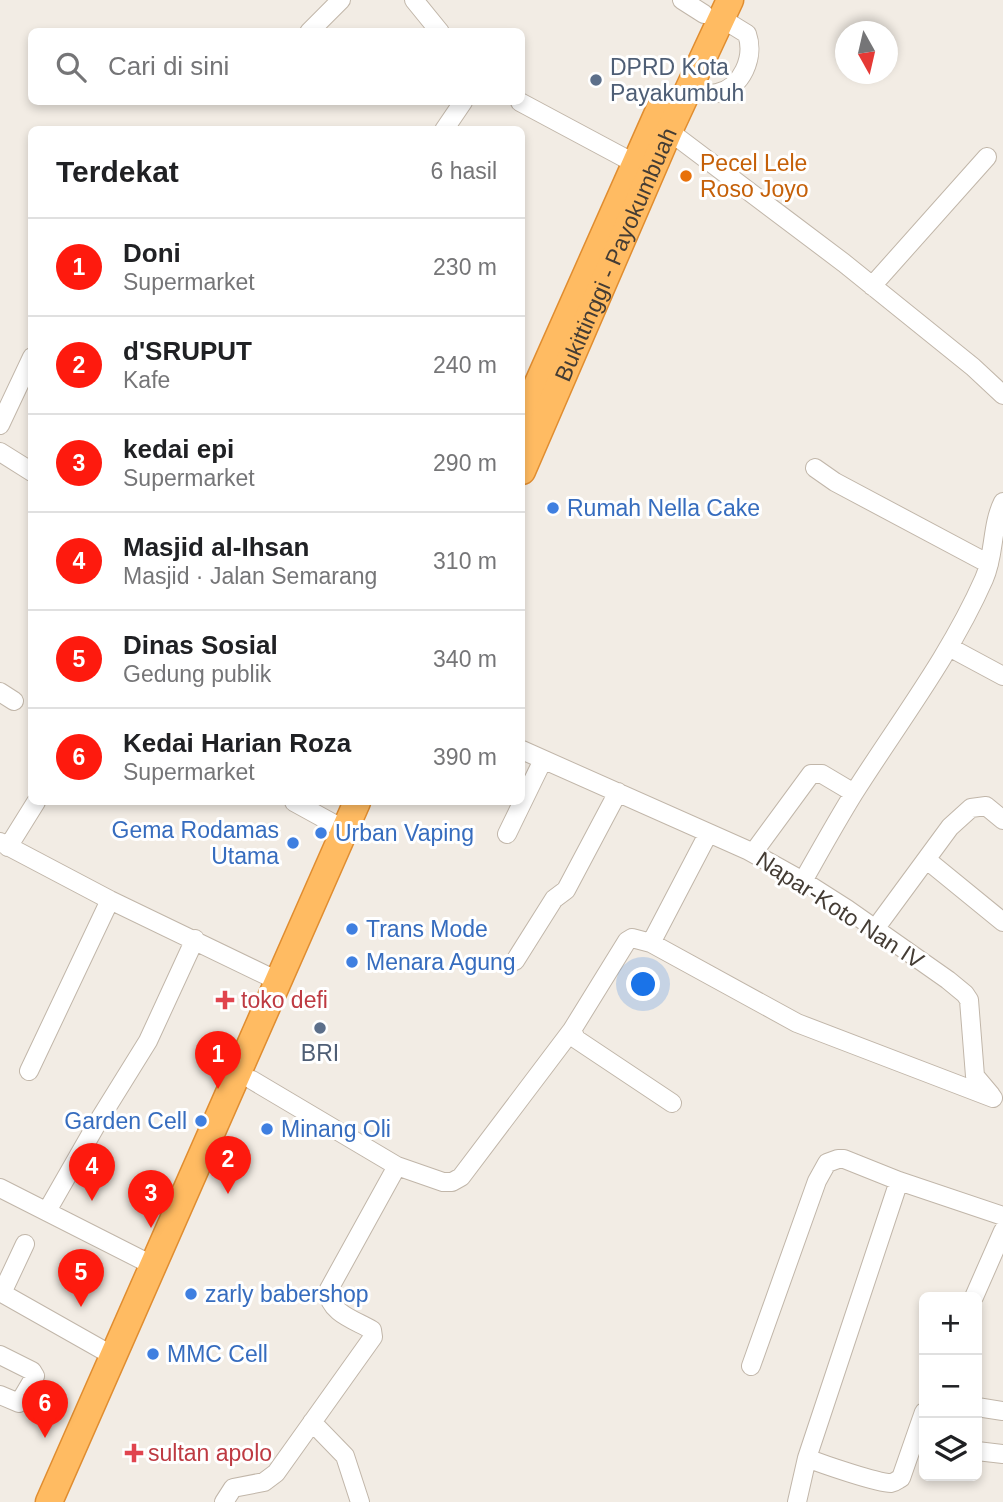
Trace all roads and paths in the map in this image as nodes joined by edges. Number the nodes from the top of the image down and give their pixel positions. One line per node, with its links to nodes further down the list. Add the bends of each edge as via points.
1 (341, 0): 5 (street)
2 (414, 0): 6 (street)
3 (681, 0): 4 (street)
4 (716, 8): 7 (highway, Bukittinggi - Payokumbuah); 7 (street, via 747,34 751,53 739,78 721,92); 13 (highway, Bukittinggi - Payokumbuah)
5 (313, 28)
6 (437, 28)
7 (688, 90): 11 (highway, Bukittinggi - Payokumbuah)
8 (461, 105): 10 (street)
9 (525, 105): 13 (street)
10 (447, 126)
11 (669, 131): 14 (street); 20 (highway, Bukittinggi - Payokumbuah)
12 (987, 157): 14 (street)
13 (634, 163): 17 (highway, Bukittinggi - Payokumbuah)
14 (872, 286): 16 (street)
15 (28, 366): 18 (street)
16 (1003, 395)
17 (525, 406)
18 (0, 425)
19 (0, 452): 22 (street)
20 (525, 461)
21 (815, 468): 25 (street)
22 (28, 470)
23 (1003, 502): 24 (street)
24 (999, 535): 25 (street)
25 (989, 564): 26 (street)
26 (949, 647): 27 (street); 31 (street)
27 (1003, 676)
28 (525, 751): 29 (street, Napar-Koto Nan IV)
29 (543, 760): 30 (street, Napar-Koto Nan IV); 32 (street)
30 (618, 792): 41 (street, Napar-Koto Nan IV); 51 (street, via 566,890 554,900)
31 (854, 793): 43 (street, via 822,775 811,774); 45 (street)
32 (525, 797)
33 (34, 805): 42 (street)
34 (299, 805): 39 (street)
35 (356, 805): 39 (highway)
36 (373, 805): 55 (highway)
37 (521, 805): 40 (street)
38 (1003, 820): 44 (street, via 986,806 971,808 950,827)
39 (345, 830): 52 (highway)
40 (507, 834)
41 (708, 834): 43 (street, Napar-Koto Nan IV); 50 (street)
42 (4, 845): 46 (street)
43 (753, 853): 45 (street, Napar-Koto Nan IV)
44 (927, 860): 47 (street); 48 (street)
45 (803, 881): 48 (street, Napar-Koto Nan IV)
46 (110, 900): 49 (street); 54 (street)
47 (1003, 922)
48 (875, 929): 56 (street, Napar-Koto Nan IV, via 965,994 971,1007 975,1076)
49 (195, 939): 52 (street); 61 (street, via 148,1041)
50 (651, 943): 53 (street, via 632,937 627,941); 56 (street, via 797,1023)
51 (515, 961)
52 (279, 982): 65 (highway)
53 (572, 1030): 57 (street, via 576,1039); 58 (street, via 461,1177 443,1182)
54 (29, 1071)
55 (252, 1080): 58 (street); 81 (highway)
56 (998, 1099)
57 (672, 1102)
58 (397, 1166): 75 (street, via 328,1291 332,1306 372,1329 373,1337)
59 (899, 1181): 62 (street); 70 (street, via 844,1159 823,1166); 79 (street)
60 (0, 1188): 61 (street)
61 (47, 1211): 65 (street)
62 (1003, 1216)
63 (1003, 1231): 67 (street)
64 (25, 1244): 66 (street)
65 (152, 1265): 69 (highway)
66 (1, 1292): 69 (street)
67 (976, 1292)
68 (0, 1355): 71 (street, via 35,1376 19,1403)
69 (115, 1357): 80 (highway)
70 (751, 1366)
71 (0, 1395)
72 (982, 1408): 73 (street)
73 (1003, 1411)
74 (923, 1418): 76 (street)
75 (313, 1422): 82 (street, via 270,1479 233,1488); 83 (street, via 345,1456)
76 (918, 1443): 79 (street, via 901,1478 891,1483)
77 (982, 1452): 78 (street)
78 (1003, 1454)
79 (807, 1458): 84 (street)
80 (49, 1502)
81 (69, 1502)
82 (224, 1502)
83 (360, 1502)
84 (797, 1502)

